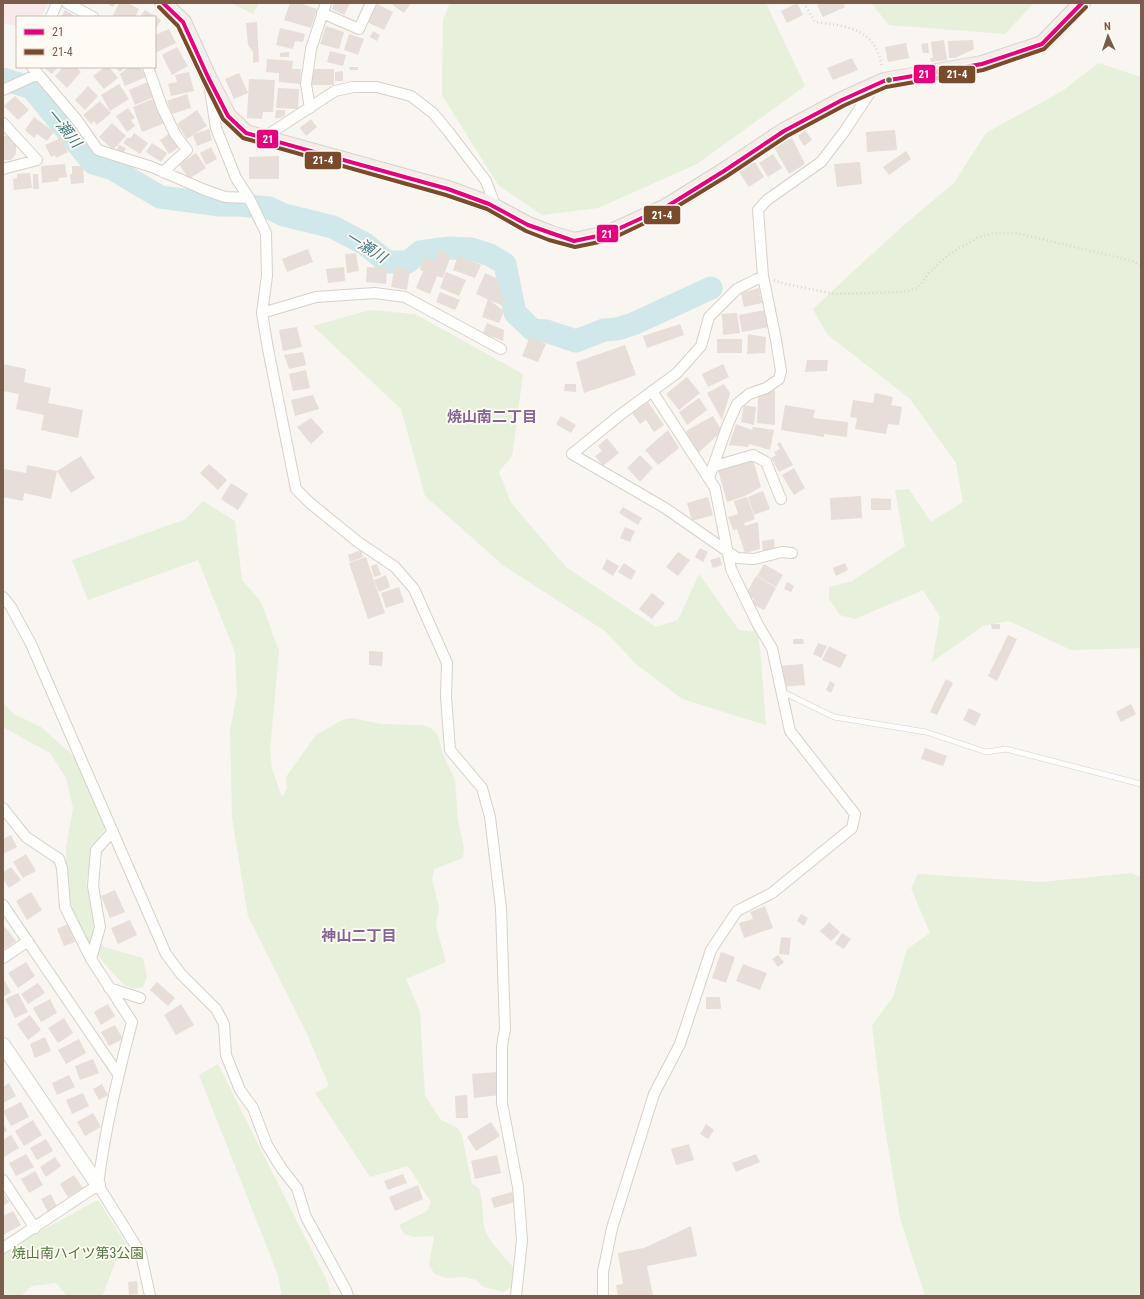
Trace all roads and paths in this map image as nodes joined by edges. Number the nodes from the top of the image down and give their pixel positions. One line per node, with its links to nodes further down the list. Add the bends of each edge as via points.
1 (57, 3): 9 (street)
2 (67, 3): 10 (street)
3 (163, 3): 13 (main road, via 183,22)
4 (326, 3): 8 (street)
5 (371, 3): 8 (street, via 359,28)
6 (804, 3): 14 (path, via 815,22 858,31 874,43 881,60)
7 (1082, 3): 14 (main road, via 1042,44 982,64)
8 (322, 13): 16 (street, via 311,49 306,84)
9 (51, 16)
10 (91, 16)
11 (148, 68): 20 (street, via 162,107 175,134 187,150)
12 (35, 71): 15 (street); 20 (street, via 77,120 98,150)
13 (208, 77): 18 (main road, via 228,116 246,133); 21 (street, via 216,128 236,178)
14 (880, 83): 22 (main road, via 784,131 666,207 607,234 574,240 528,225); 24 (street, via 821,162 767,200 758,210)
15 (3, 90)
16 (310, 108): 18 (street); 22 (street, via 335,91 353,87 377,87 411,96 433,113 486,181)
17 (3, 123): 19 (street, via 37,160)
18 (263, 138): 22 (main road, via 448,189)
19 (3, 169)
20 (163, 172): 21 (street, via 225,197)
21 (249, 198): 25 (street, via 266,233 267,276)
22 (496, 208)
23 (1141, 264): 24 (path, via 1017,233 994,233 977,238 948,255 918,288 903,292 836,294 784,284)
24 (763, 276): 27 (street, via 736,289 725,299 709,317 701,346 677,373); 28 (street, via 781,371 779,379 766,388 749,394 737,404)
25 (262, 313): 26 (street, via 316,297 375,293 405,297); 52 (street, via 296,489 358,542 395,567 414,589 447,663 446,697 450,750 482,788 490,817 501,908 505,1029 502,1046 502,1103 518,1187 522,1240)
26 (501, 349)
27 (652, 391): 29 (street); 31 (street, via 572,454 665,508)
28 (715, 466): 29 (street); 30 (street, via 753,455 766,462)
29 (709, 478): 31 (street, via 714,488)
30 (781, 499)
31 (727, 550): 32 (street, via 737,558 754,559 782,552); 34 (street, via 731,568 772,648)
32 (792, 553)
33 (3, 597): 37 (street, via 31,644)
34 (781, 690): 35 (lane, via 834,717 926,732 986,752 1006,749); 53 (street, via 790,731 855,814 852,828 772,894 737,911 711,950 680,1044 654,1094 614,1221 604,1272)
35 (1141, 784)
36 (3, 808): 41 (street, via 26,837 59,859 65,907)
37 (113, 831): 41 (street, via 96,850 93,886 100,927); 51 (street, via 166,954 181,974 216,1009 224,1024 226,1055 240,1090 253,1108 267,1145 297,1188 306,1217)
38 (3, 905): 39 (street)
39 (28, 941): 40 (street); 45 (street)
40 (3, 958)
41 (91, 959): 42 (street)
42 (109, 988): 43 (street); 45 (street, via 132,1022)
43 (140, 998)
44 (3, 1045): 47 (street)
45 (118, 1074): 47 (street)
46 (3, 1180): 48 (street)
47 (98, 1185): 48 (street); 50 (street, via 141,1254)
48 (35, 1228): 49 (street)
49 (3, 1248)
50 (150, 1296)
51 (348, 1296)
52 (516, 1296)
53 (603, 1296)

